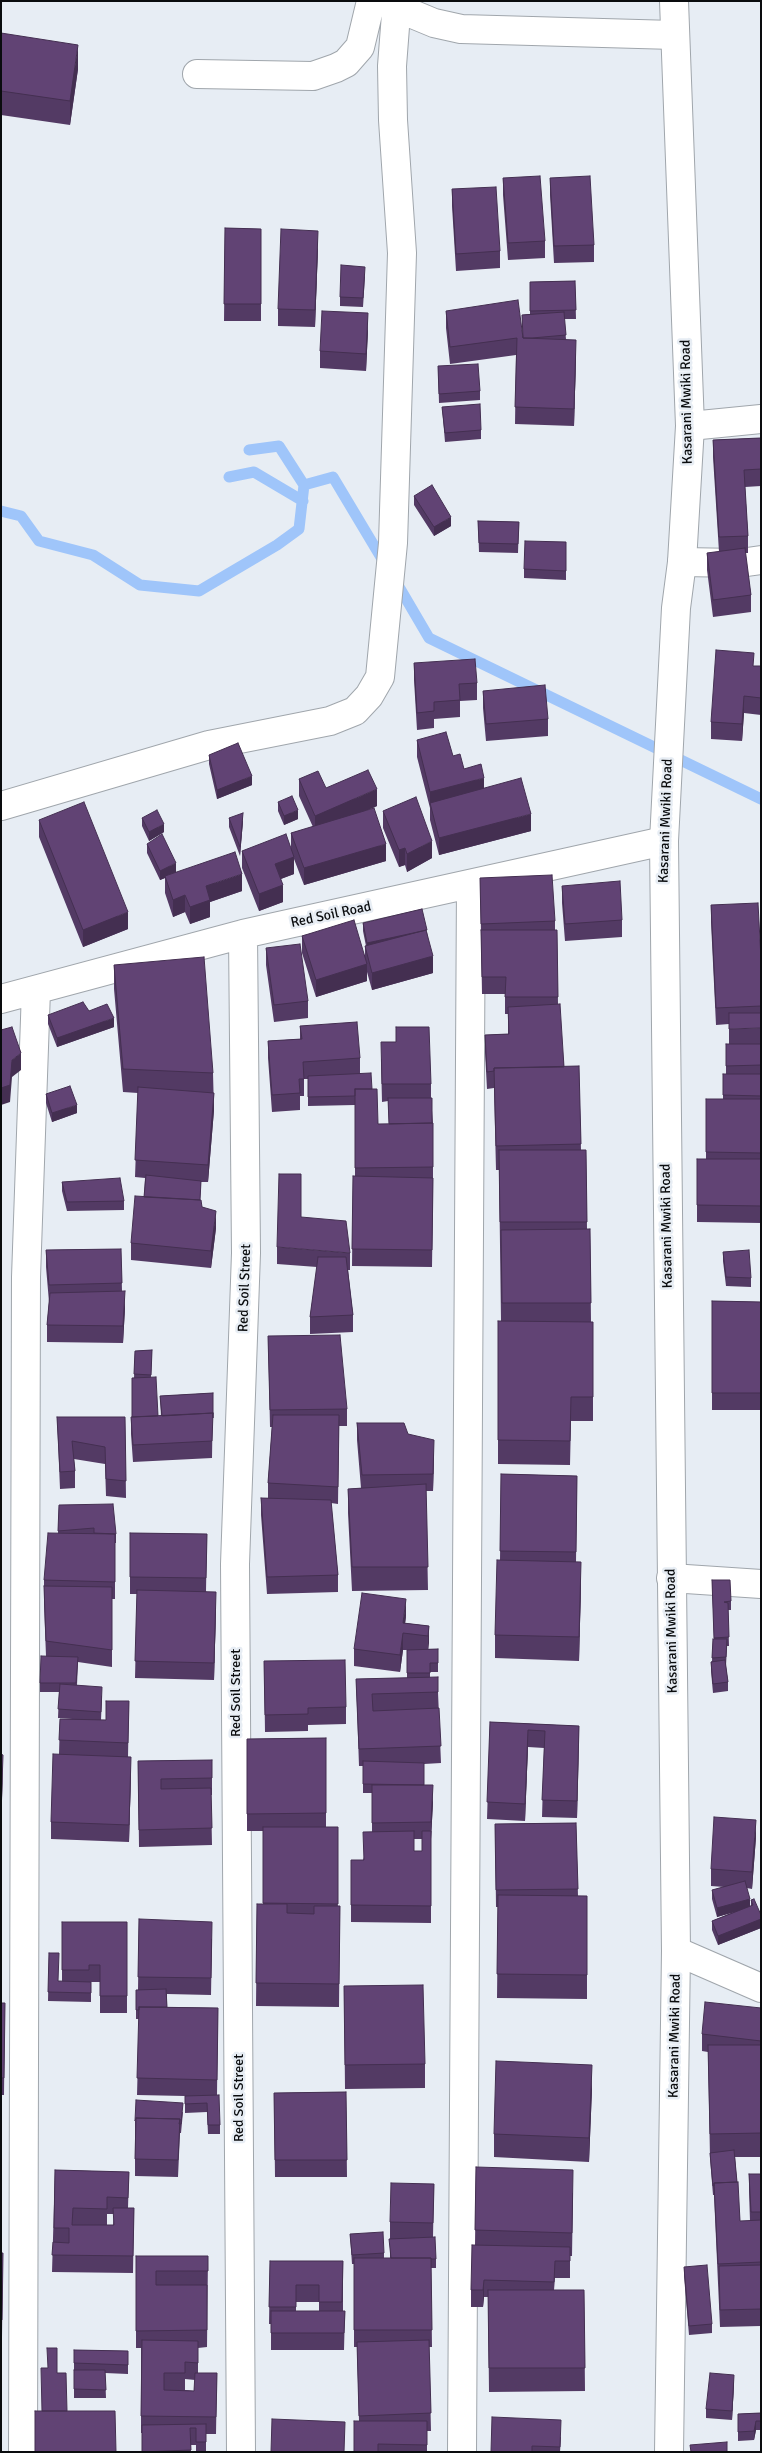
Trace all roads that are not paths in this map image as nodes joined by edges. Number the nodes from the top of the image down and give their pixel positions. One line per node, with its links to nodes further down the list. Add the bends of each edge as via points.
1 (674, 1): 3 (street, Kasarani Mwiki Road)
2 (386, 2): 3 (street, via 434,23 461,29); 4 (street, via 360,47 346,63 336,68 314,76); 9 (street, via 402,253 393,543 380,677 355,711 330,721 209,745)
3 (674, 35): 6 (street, Kasarani Mwiki Road)
4 (197, 74)
5 (761, 420): 6 (street)
6 (690, 426): 8 (street, Kasarani Mwiki Road)
7 (761, 560): 8 (street)
8 (682, 562): 10 (street, Kasarani Mwiki Road, via 676,608)
9 (1, 806)
10 (664, 842): 11 (street, Red Soil Road); 15 (street, Kasarani Mwiki Road)
11 (471, 884): 12 (street, Red Soil Road); 21 (street)
12 (242, 934): 13 (street, Red Soil Road); 20 (street, Red Soil Street, via 246,1252 235,1564)
13 (36, 990): 14 (street, Red Soil Road); 19 (street, via 26,1278)
14 (1, 999)
15 (671, 1578): 16 (street); 17 (street, Kasarani Mwiki Road)
16 (761, 1584)
17 (676, 1950): 18 (street); 22 (street, Kasarani Mwiki Road)
18 (761, 1988)
19 (23, 2452)
20 (241, 2452)
21 (462, 2452)
22 (669, 2452)

